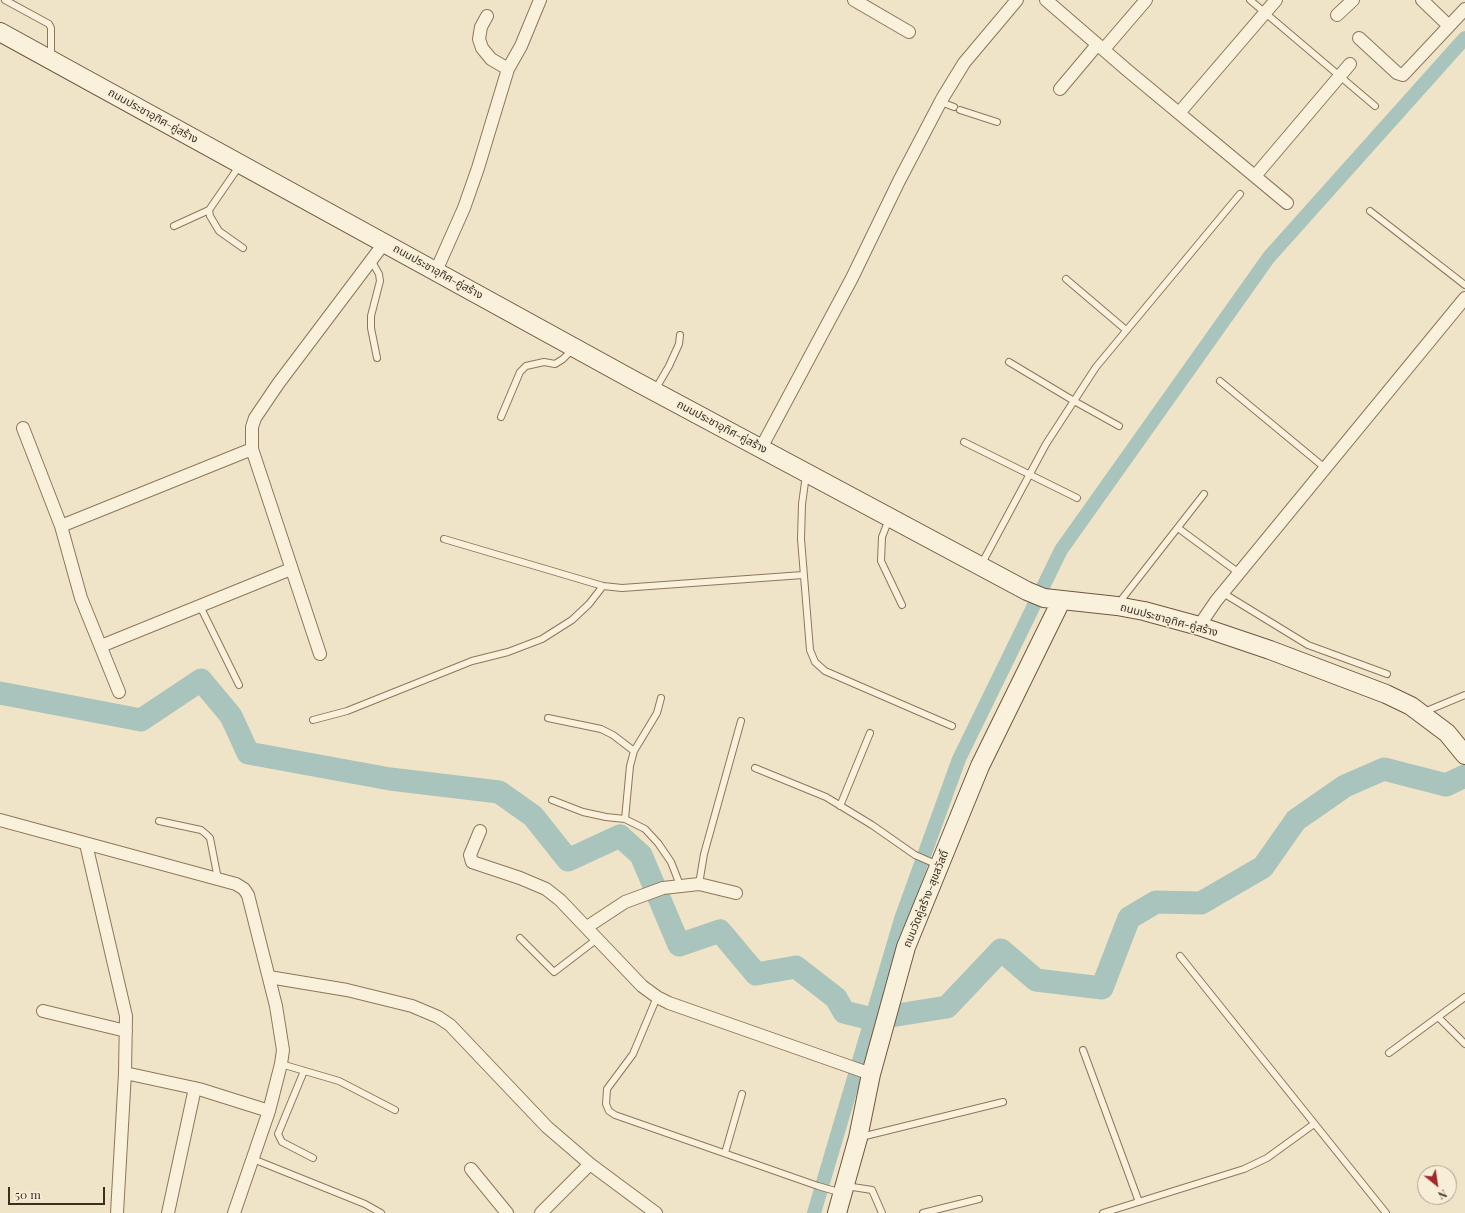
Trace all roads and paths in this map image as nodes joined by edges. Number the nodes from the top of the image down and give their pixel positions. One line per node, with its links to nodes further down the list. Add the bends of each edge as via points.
1 (5, 0): 20 (lane, via 49,24)
2 (540, 0): 22 (street, via 521,46)
3 (854, 0): 17 (street)
4 (1017, 0): 25 (street, via 964,63)
5 (1046, 0): 19 (street)
6 (1146, 0): 19 (street)
7 (1250, 0): 12 (lane)
8 (1276, 0): 12 (street)
9 (1352, 0): 13 (street)
10 (1422, 0): 15 (street)
11 (1465, 9): 15 (street)
12 (1265, 13): 23 (lane); 27 (street)
13 (1337, 15)
14 (486, 16): 22 (street, via 479,39 482,48 491,59)
15 (1449, 26): 18 (street, via 1403,75 1397,73)
16 (0, 32): 20 (main road, ถนนประชาอุทิศ-คู่สร้าง)
17 (909, 32)
18 (1359, 38)
19 (1101, 47): 24 (street); 27 (street)
20 (51, 60): 29 (main road, ถนนประชาอุทิศ-คู่สร้าง)
21 (1350, 64): 23 (street)
22 (508, 69): 39 (street, via 476,175)
23 (1340, 76): 26 (lane); 30 (street)
24 (1060, 89)
25 (941, 102): 28 (lane); 55 (street, via 852,278)
26 (1374, 106)
27 (1180, 113): 30 (street)
28 (997, 122)
29 (240, 164): 33 (lane); 36 (main road, ถนนประชาอุทิศ-คู่สร้าง)
30 (1255, 176): 32 (street)
31 (1240, 194): 43 (lane)
32 (1287, 203)
33 (209, 210): 35 (lane); 37 (lane, via 218,231)
34 (1370, 211): 41 (lane)
35 (174, 226)
36 (385, 242): 38 (street); 39 (main road, ถนนประชาอุทิศ-คู่สร้าง)
37 (243, 248)
38 (371, 260): 46 (lane, via 380,281 371,316); 56 (street, via 324,320 255,418 251,431)
39 (436, 271): 45 (main road, ถนนประชาอุทิศ-คู่สร้าง)
40 (1066, 279): 43 (lane)
41 (1465, 285)
42 (1465, 298): 57 (street)
43 (1126, 330): 50 (lane, via 1096,367)
44 (680, 335): 49 (lane, via 679,344)
45 (575, 347): 49 (main road, ถนนประชาอุทิศ-คู่สร้าง); 51 (lane, via 555,364 544,362 526,366 520,372)
46 (377, 358)
47 (1009, 362): 50 (lane)
48 (1220, 381): 57 (lane)
49 (654, 391): 55 (main road, ถนนประชาอุทิศ-คู่สร้าง)
50 (1074, 401): 52 (lane); 59 (lane)
51 (501, 417)
52 (1119, 426)
53 (23, 428): 63 (street)
54 (964, 442): 59 (lane)
55 (761, 448): 58 (main road, ถนนประชาอุทิศ-คู่สร้าง)
56 (252, 449): 63 (street); 67 (street)
57 (1325, 468): 68 (street)
58 (806, 473): 62 (main road, ถนนประชาอุทิศ-คู่สร้าง); 69 (lane, via 802,504)
59 (1029, 476): 61 (lane); 66 (lane)
60 (1204, 494): 64 (lane)
61 (1077, 498)
62 (890, 518): 66 (main road, ถนนประชาอุทิศ-คู่สร้าง); 73 (lane, via 882,536 881,561)
63 (61, 526): 77 (street, via 81,598)
64 (1178, 528): 68 (lane); 75 (lane)
65 (444, 539): 70 (lane)
66 (981, 565): 72 (main road, ถนนประชาอุทิศ-คู่สร้าง, via 1027,591)
67 (291, 569): 74 (street); 78 (street)
68 (1239, 573): 71 (street)
69 (803, 575): 70 (lane, via 622,588); 88 (lane, via 810,650 815,662 825,671)
70 (603, 586): 86 (lane, via 572,620 542,639 508,652 472,661 347,711)
71 (1223, 592): 76 (street); 79 (lane, via 1308,645)
72 (1052, 600): 75 (main road, ถนนประชาอุทิศ-คู่สร้าง); 100 (main road, ถนนวัดคู่สร้าง-สุขสวัสดิ์, via 980,766)
73 (902, 605)
74 (200, 606): 77 (street); 80 (lane)
75 (1117, 606): 76 (main road, ถนนประชาอุทิศ-คู่สร้าง)
76 (1199, 626): 84 (main road, ถนนประชาอุทิศ-คู่สร้าง, via 1386,694)
77 (101, 646): 81 (street)
78 (320, 654)
79 (1387, 674)
80 (239, 685)
81 (120, 692)
82 (1465, 695): 84 (lane)
83 (661, 698): 90 (lane, via 657,713)
84 (1422, 713): 91 (main road, ถนนประชาอุทิศ-คู่สร้าง, via 1447,733)
85 (548, 718): 90 (lane, via 601,729)
86 (313, 720)
87 (741, 721): 102 (lane, via 704,854)
88 (952, 726)
89 (870, 734): 94 (lane)
90 (634, 751): 95 (lane)
91 (1465, 755)
92 (755, 768): 94 (lane, via 826,797)
93 (552, 800): 95 (lane, via 583,812)
94 (840, 806): 100 (lane, via 915,855)
95 (625, 819): 103 (lane, via 646,830 658,843 676,871)
96 (0, 820): 99 (street)
97 (159, 821): 101 (lane, via 201,830 210,838)
98 (480, 831): 105 (street, via 470,854 472,862 546,889)
99 (86, 844): 101 (street); 114 (street, via 123,999)
100 (934, 863): 121 (main road, ถนนวัดคู่สร้าง-สุขสวัสดิ์, via 906,948)
101 (218, 880): 109 (street, via 236,884 248,895)
102 (699, 884): 103 (street); 104 (street)
103 (680, 885): 105 (street, via 663,888 620,905)
104 (736, 893)
105 (587, 928): 107 (street)
106 (520, 938): 107 (lane, via 554,972)
107 (597, 939): 110 (street)
108 (1180, 956): 127 (lane)
109 (269, 977): 118 (street, via 283,1050); 132 (street, via 347,990 412,1006 438,1017 450,1025 547,1127)
110 (656, 997): 121 (street); 129 (lane, via 632,1054 607,1089 606,1104 609,1111)
111 (1465, 997): 113 (lane)
112 (44, 1011): 114 (street)
113 (1438, 1017): 115 (lane); 117 (lane)
114 (126, 1031): 120 (street)
115 (1465, 1044)
116 (1083, 1050): 136 (lane)
117 (1389, 1053)
118 (281, 1064): 119 (lane); 125 (street)
119 (304, 1071): 126 (lane, via 340,1081); 130 (lane, via 278,1134 282,1142)
120 (125, 1073): 122 (street); 137 (street)
121 (871, 1074): 128 (main road, ถนนวัดคู่สร้าง-สุขสวัสดิ์)
122 (195, 1088): 125 (street); 138 (street)
123 (742, 1094): 129 (lane)
124 (1003, 1102): 128 (lane)
125 (269, 1110): 131 (street)
126 (395, 1110)
127 (1314, 1124): 136 (lane, via 1267,1158 1244,1169); 148 (lane)
128 (858, 1138): 134 (main road, ถนนวัดคู่สร้าง-สุขสวัสดิ์)
129 (725, 1153): 134 (lane, via 818,1186)
130 (313, 1158)
131 (253, 1159): 139 (street); 140 (lane, via 365,1204)
132 (590, 1164): 142 (street); 143 (street)
133 (471, 1169): 141 (street)
134 (839, 1189): 144 (main road, ถนนวัดคู่สร้าง-สุขสวัสดิ์); 145 (lane, via 872,1190 876,1194)
135 (979, 1199): 146 (lane)
136 (1139, 1202): 147 (lane)
137 (117, 1213)
138 (168, 1213)
139 (234, 1213)
140 (381, 1213)
141 (506, 1213)
142 (541, 1213)
143 (656, 1213)
144 (837, 1213)
145 (882, 1213)
146 (923, 1213)
147 (1103, 1213)
148 (1386, 1213)

